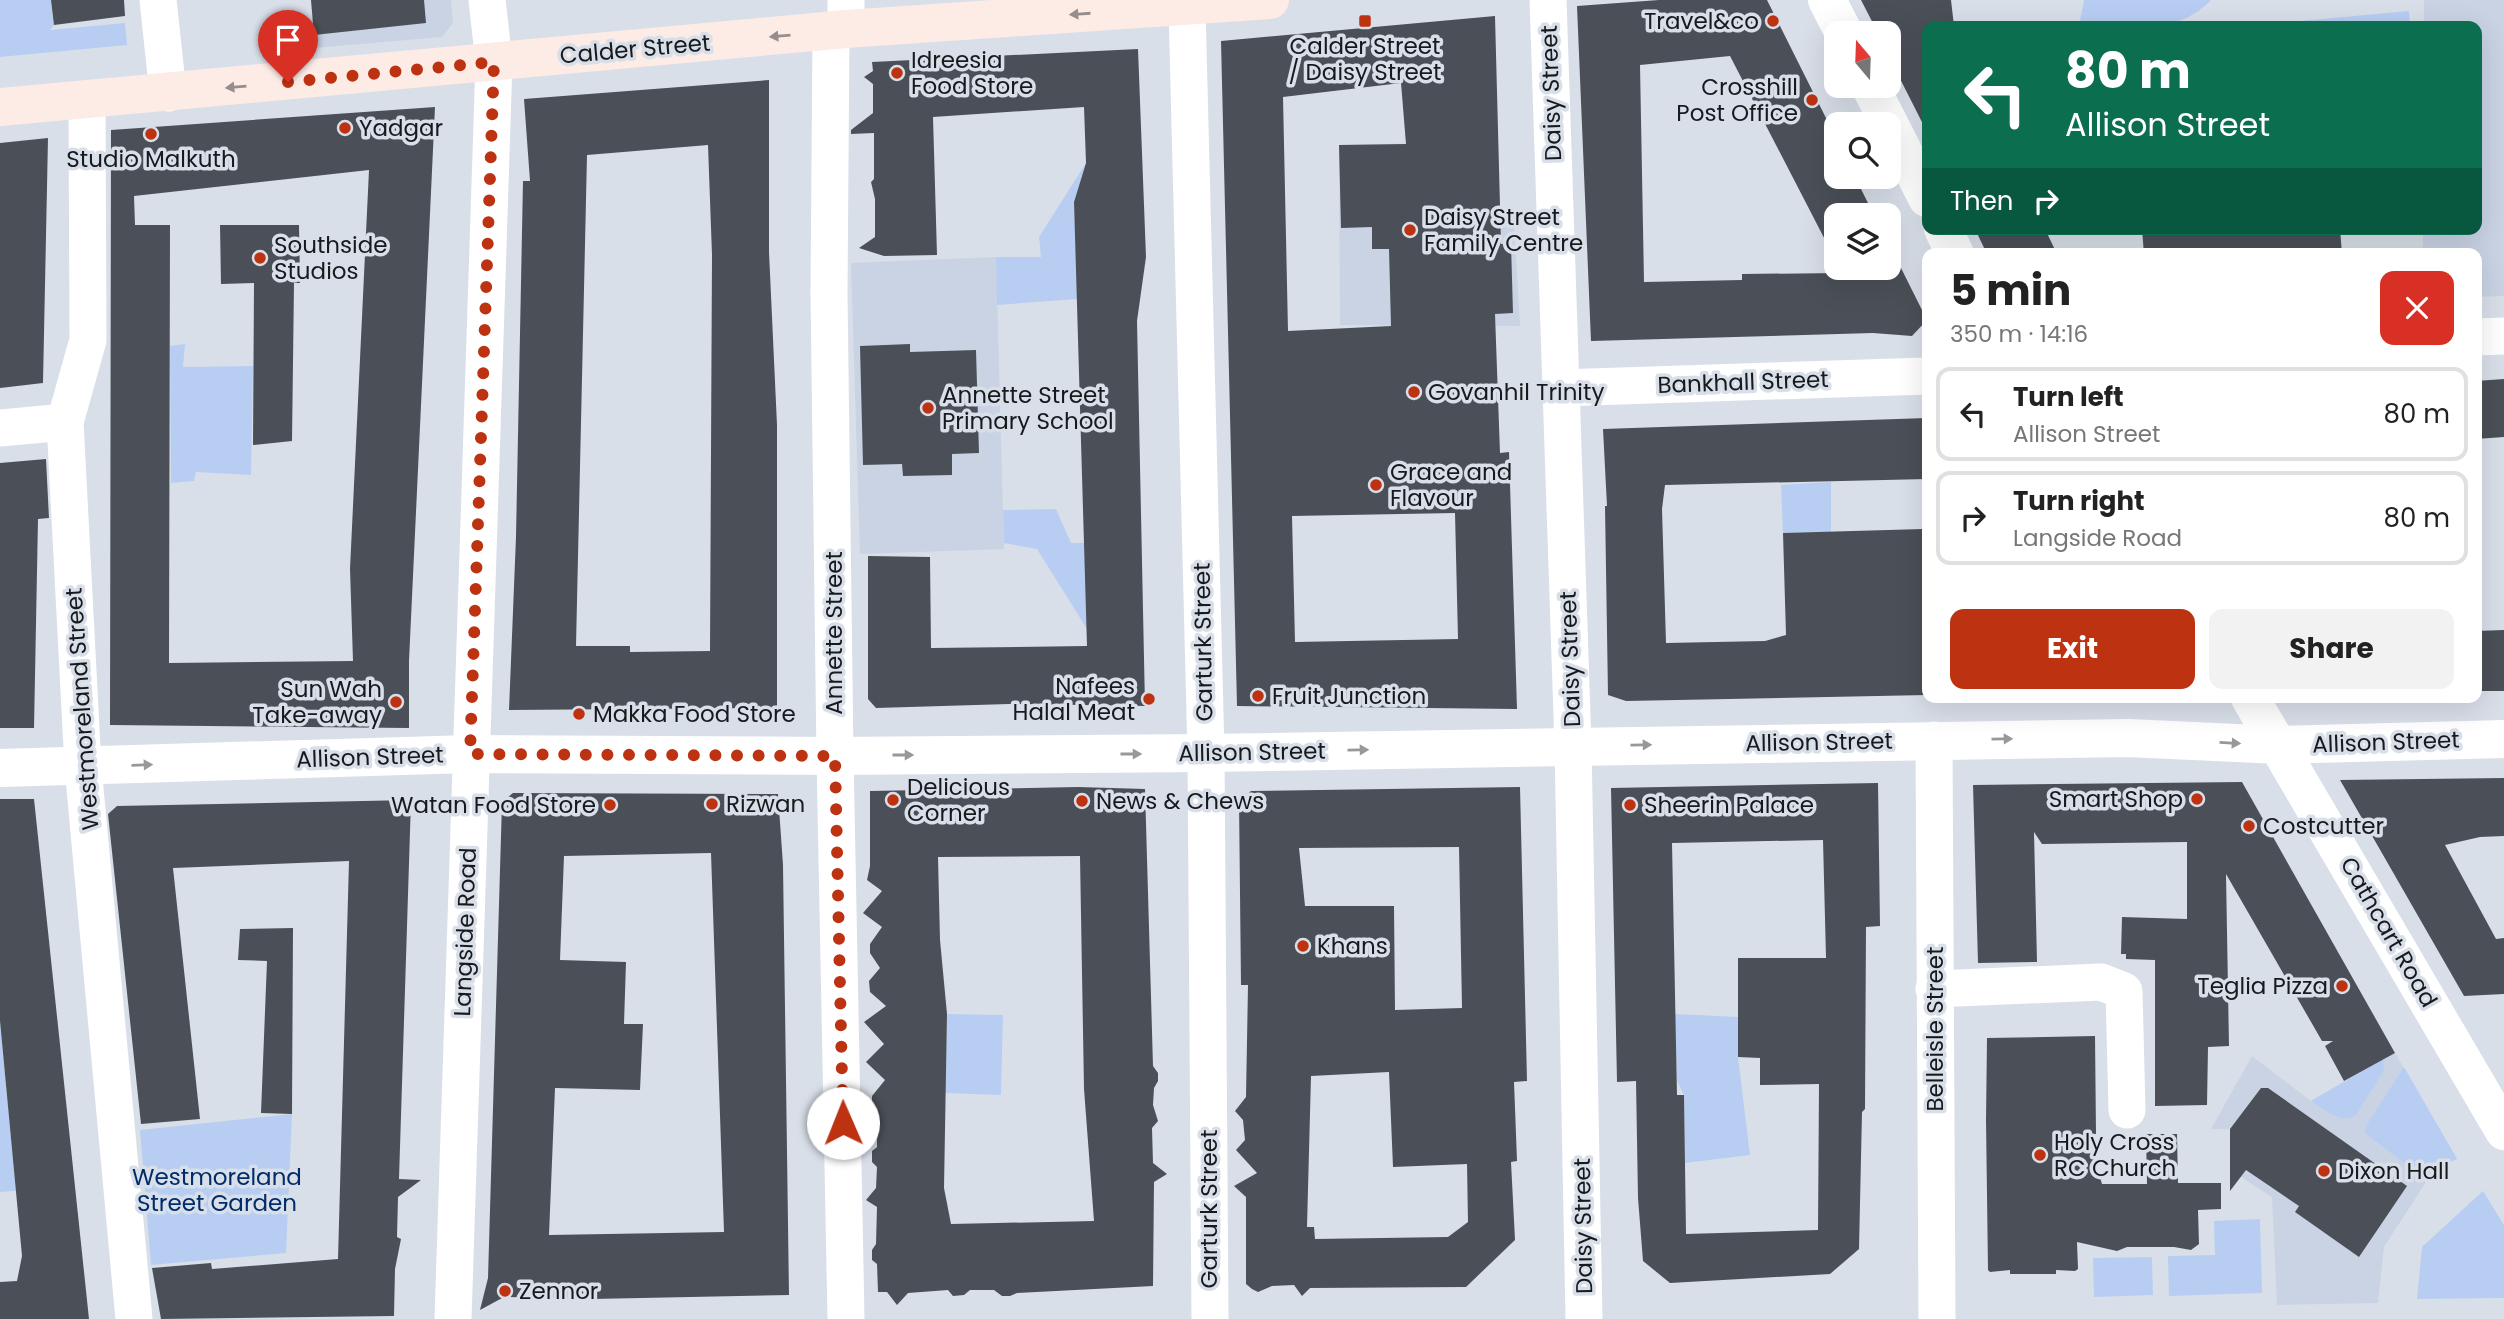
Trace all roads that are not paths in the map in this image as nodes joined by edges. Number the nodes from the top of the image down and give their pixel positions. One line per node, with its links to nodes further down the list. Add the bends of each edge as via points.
1 (158, 0): 10 (street)
2 (487, 0): 9 (street, Langside Road)
3 (1270, 0): 6 (main road, Calder Street)
4 (1548, 0): 18 (street, Daisy Street)
5 (1827, 0): 8 (street)
6 (1187, 7): 7 (main road, Calder Street, one-way to 7); 26 (street, Garturk Street)
7 (841, 20): 9 (main road, Calder Street, one-way to 9); 28 (street, Annette Street, via 830,293)
8 (1838, 21)
9 (494, 62): 10 (main road, Calder Street, one-way to 10); 27 (street, Langside Road)
10 (167, 93): 12 (main road, Calder Street)
11 (1876, 98): 14 (street)
12 (87, 101): 13 (main road, Calder Street); 19 (street, Westmoreland Street, via 88,340)
13 (0, 107)
14 (1922, 188)
15 (2504, 336): 16 (street)
16 (2482, 337)
17 (1922, 376): 18 (street, Bankhall Street)
18 (1560, 388): 25 (street, Daisy Street)
19 (65, 422): 20 (street); 29 (street, Westmoreland Street)
20 (0, 428)
21 (2253, 703): 24 (street, Cathcart Road)
22 (2504, 738): 24 (street, Allison Street)
23 (1934, 740): 24 (street, Allison Street, one-way to 24, via 2128,738); 25 (street, Allison Street, one-way to 23); 31 (street, Belleisle Street)
24 (2280, 745): 33 (street, Cathcart Road)
25 (1573, 746): 26 (street, Allison Street, one-way to 25); 38 (street, Daisy Street)
26 (1206, 753): 28 (street, Allison Street, one-way to 26); 37 (street, Garturk Street)
27 (470, 754): 28 (street, Allison Street); 29 (street, Allison Street, one-way to 27); 35 (street, Langside Road)
28 (835, 756): 36 (street, Annette Street)
29 (83, 767): 30 (street, Allison Street); 34 (street, Westmoreland Street)
30 (0, 768)
31 (1934, 989): 32 (street, via 2101,982 2124,991); 39 (street, Belleisle Street)
32 (2127, 1110)
33 (2504, 1131)
34 (134, 1319)
35 (453, 1319)
36 (846, 1319)
37 (1210, 1319)
38 (1584, 1319)
39 (1937, 1319)

